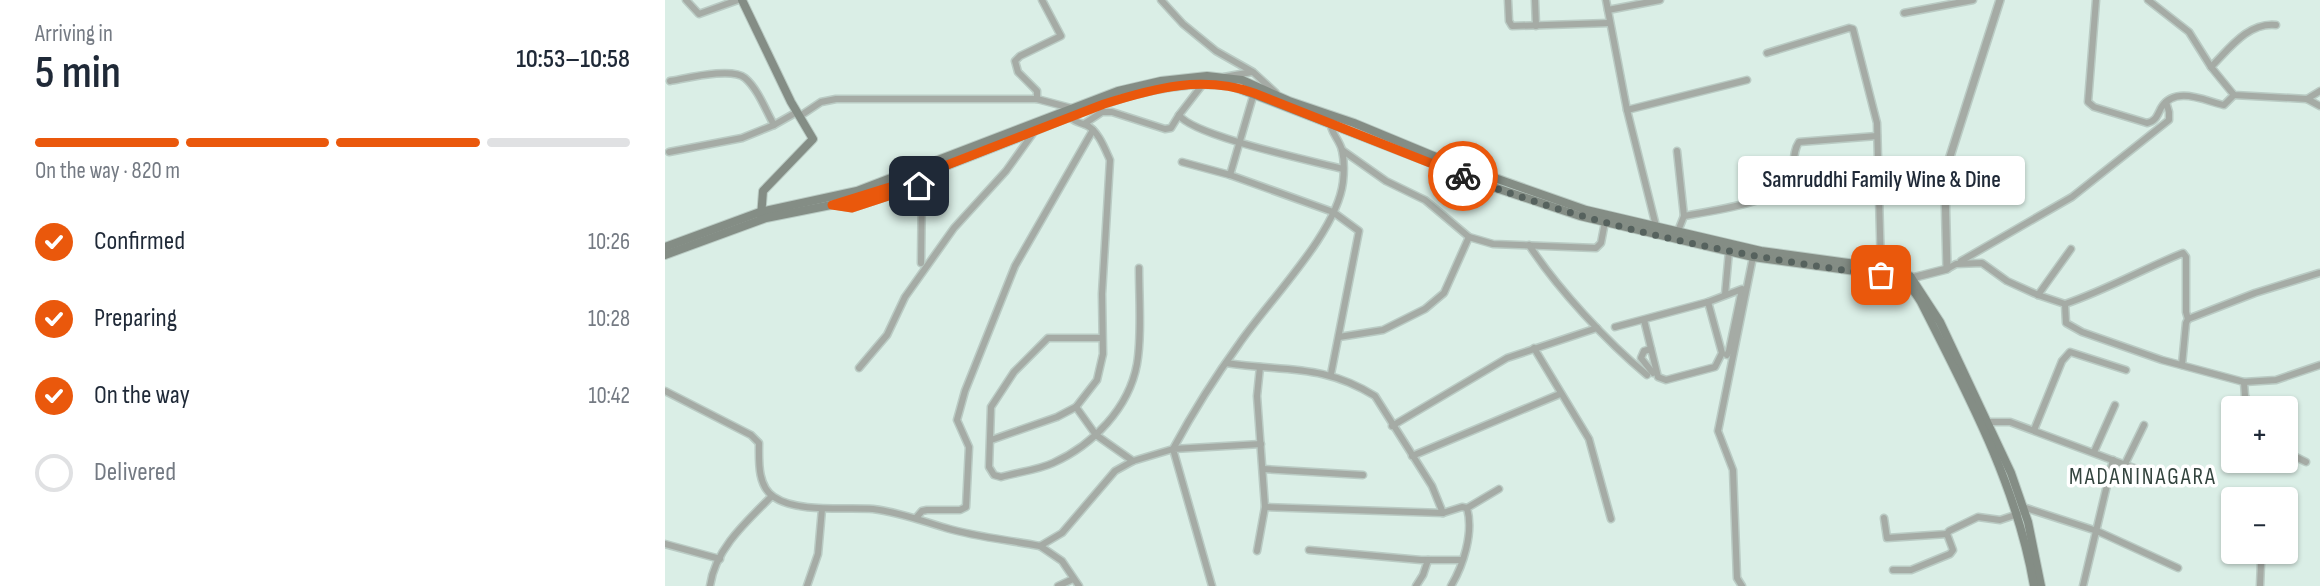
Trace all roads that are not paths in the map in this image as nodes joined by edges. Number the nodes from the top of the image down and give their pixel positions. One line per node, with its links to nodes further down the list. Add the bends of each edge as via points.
1 (686, 0): 2 (street, via 699,14)
2 (740, 0): 36 (main road)
3 (1042, 0): 29 (street, via 1061,36 1015,61 1018,72 1037,91)
4 (1161, 0): 20 (street, via 1216,51)
5 (1508, 0): 17 (street, via 1510,25)
6 (1535, 0): 17 (street)
7 (1606, 0): 13 (street)
8 (1660, 0): 13 (street)
9 (1973, 0): 14 (street)
10 (2000, 0): 71 (street, via 1947,166)
11 (2096, 0): 31 (street, via 2088,102 2147,123 2157,118)
12 (2148, 0): 19 (street, via 2189,32)
13 (1608, 10): 15 (street)
14 (1904, 13)
15 (1609, 23): 17 (street); 34 (street)
16 (2276, 25): 19 (street, via 2254,27)
17 (1536, 26)
18 (1767, 53): 44 (street, via 1853,29)
19 (2211, 67): 27 (street)
20 (1253, 72): 21 (street); 28 (street)
21 (1224, 77): 28 (main road); 35 (main road, via 1189,77 1139,86)
22 (1747, 79): 34 (street)
23 (670, 81): 41 (street, via 734,73 744,76)
24 (1203, 84): 26 (main road); 35 (main road, via 1137,94); 37 (street)
25 (2320, 91): 30 (street)
26 (1254, 93): 33 (main road); 45 (street)
27 (2234, 95): 30 (street); 31 (street, via 2224,106 2182,95)
28 (1279, 96): 33 (main road)
29 (1037, 99): 35 (street); 36 (street, via 836,99)
30 (2307, 99): 32 (street)
31 (2165, 102): 69 (street, via 2169,120 2072,197)
32 (2320, 106)
33 (1302, 110): 38 (main road)
34 (1627, 110): 58 (street)
35 (1071, 113): 39 (main road); 40 (street, via 1075,122)
36 (798, 114): 41 (street); 54 (main road, via 813,139 763,191)
37 (1179, 115): 40 (street, via 1171,128 1165,129 1112,111); 45 (street, via 1195,127)
38 (1330, 119): 46 (street); 56 (main road, via 1496,188); 57 (main road)
39 (1048, 121): 43 (main road); 54 (main road, via 857,191)
40 (1084, 124): 42 (street)
41 (774, 125): 48 (street, via 742,138)
42 (1093, 130): 84 (street, via 1110,160); 126 (street, via 1015,266 965,391 957,420 968,447 966,507 927,510)
43 (1035, 131): 52 (main road); 92 (street, via 954,228 905,297 887,335)
44 (1877, 136): 55 (street, via 1799,142 1785,189 1737,206); 72 (street)
45 (1241, 142): 50 (street); 51 (street)
46 (1342, 150): 50 (street); 60 (street, via 1386,181 1425,200)
47 (1677, 150): 55 (street)
48 (669, 152)
49 (1182, 162): 51 (street)
50 (1343, 169): 53 (street, via 1340,199)
51 (1230, 176): 53 (street)
52 (832, 205): 54 (main road); 68 (street, via 852,208 922,187)
53 (1333, 212): 83 (street, via 1359,231); 88 (street, via 1320,240)
54 (760, 216): 63 (main road); 66 (main road)
55 (1684, 216): 59 (street)
56 (1605, 222): 57 (main road); 62 (street, via 1596,248)
57 (1621, 222): 58 (main road); 61 (main road)
58 (1657, 226): 59 (main road)
59 (1678, 232): 61 (main road)
60 (1469, 237): 62 (street, via 1493,244); 83 (street, via 1444,293 1425,309 1383,330)
61 (1706, 242): 65 (main road); 72 (main road)
62 (1529, 245): 82 (street)
63 (665, 247)
64 (2070, 250): 76 (street)
65 (1729, 251): 67 (main road); 75 (street)
66 (665, 255)
67 (1753, 257): 72 (main road); 149 (street, via 1718,431 1733,470 1737,578)
68 (921, 263)
69 (1956, 264): 71 (street); 76 (street, via 1982,263)
70 (1139, 268): 105 (street, via 1138,361 1133,382)
71 (1947, 269): 74 (street)
72 (1881, 271): 74 (main road, via 1901,271)
73 (2319, 273): 79 (street)
74 (1910, 281): 101 (main road, via 1940,321); 124 (main road)
75 (1725, 295): 77 (street); 87 (street, via 1742,289)
76 (2038, 295): 78 (street)
77 (1708, 302): 80 (street); 86 (street, via 1722,353 1717,365 1661,380)
78 (2065, 304): 79 (street, via 2183,253); 89 (street, via 2066,323 2074,328)
79 (2188, 319): 89 (street)
80 (1644, 320): 81 (street); 86 (street)
81 (1615, 327)
82 (1597, 328): 85 (street); 86 (street, via 1650,374 1641,358)
83 (1339, 337): 94 (street)
84 (1101, 338): 100 (street, via 1103,354 1097,380); 106 (street, via 1048,338 999,392 991,407)
85 (1534, 348): 97 (street); 103 (street, via 1507,358)
86 (1651, 349)
87 (1727, 355)
88 (1226, 363): 91 (street); 108 (street)
89 (2182, 365): 95 (street)
90 (2320, 365): 95 (street, via 2276,380)
91 (1260, 367): 94 (street); 107 (street)
92 (859, 368)
93 (2126, 370): 104 (street, via 2070,352)
94 (1331, 374): 103 (street, via 1374,396)
95 (2244, 382): 98 (street)
96 (665, 391): 120 (street, via 751,435 759,443 764,486)
97 (1560, 394): 110 (street); 128 (street, via 1589,439)
98 (2245, 396)
99 (2115, 405): 109 (street)
100 (1076, 407): 105 (street); 106 (street)
101 (1988, 422): 104 (street, via 2010,422); 124 (main road, via 2011,473)
102 (2144, 425): 115 (street)
103 (1392, 426): 110 (street)
104 (2034, 430): 109 (street)
105 (1096, 435): 106 (street, via 1053,463 1001,477 989,467); 113 (street)
106 (991, 440)
107 (1261, 444): 108 (street); 116 (street)
108 (1173, 449): 113 (street); 146 (street)
109 (2094, 452): 112 (street)
110 (1412, 456): 125 (street)
111 (2298, 458): 114 (street)
112 (2113, 460): 115 (street); 129 (street)
113 (1133, 461): 132 (street, via 1115,471 1062,533)
114 (2306, 462)
115 (2125, 464): 118 (street)
116 (1263, 469): 117 (street); 121 (street)
117 (1363, 475)
118 (2158, 477)
119 (1499, 489): 122 (street)
120 (772, 496): 123 (street); 135 (street, via 729,540)
121 (1265, 507): 125 (street); 134 (street)
122 (1467, 508): 125 (street); 137 (street)
123 (822, 509): 126 (street, via 874,509); 143 (street, via 818,554)
124 (2021, 510): 129 (street); 130 (street, via 2000,520 1973,518); 151 (main road); 152 (main road)
125 (1443, 513)
126 (916, 518): 132 (street)
127 (1884, 518): 130 (street, via 1887,538)
128 (1611, 519)
129 (2097, 531): 139 (street); 153 (street)
130 (1947, 534): 140 (street, via 1953,550 1950,554 1911,570)
131 (665, 544): 135 (street)
132 (1040, 546): 141 (street, via 1062,561)
133 (1309, 550): 136 (street)
134 (1257, 551)
135 (720, 559): 142 (street)
136 (1428, 560): 137 (street); 147 (street)
137 (1462, 560): 148 (street)
138 (2261, 564): 154 (street)
139 (2178, 568)
140 (1893, 570)
141 (1073, 579): 144 (street); 145 (street)
142 (710, 586)
143 (807, 586)
144 (1058, 586)
145 (1079, 586)
146 (1212, 586)
147 (1416, 586)
148 (1451, 586)
149 (1742, 586): 150 (street)
150 (1751, 586)
151 (2034, 586)
152 (2041, 586)
153 (2083, 586)
154 (2260, 586)

